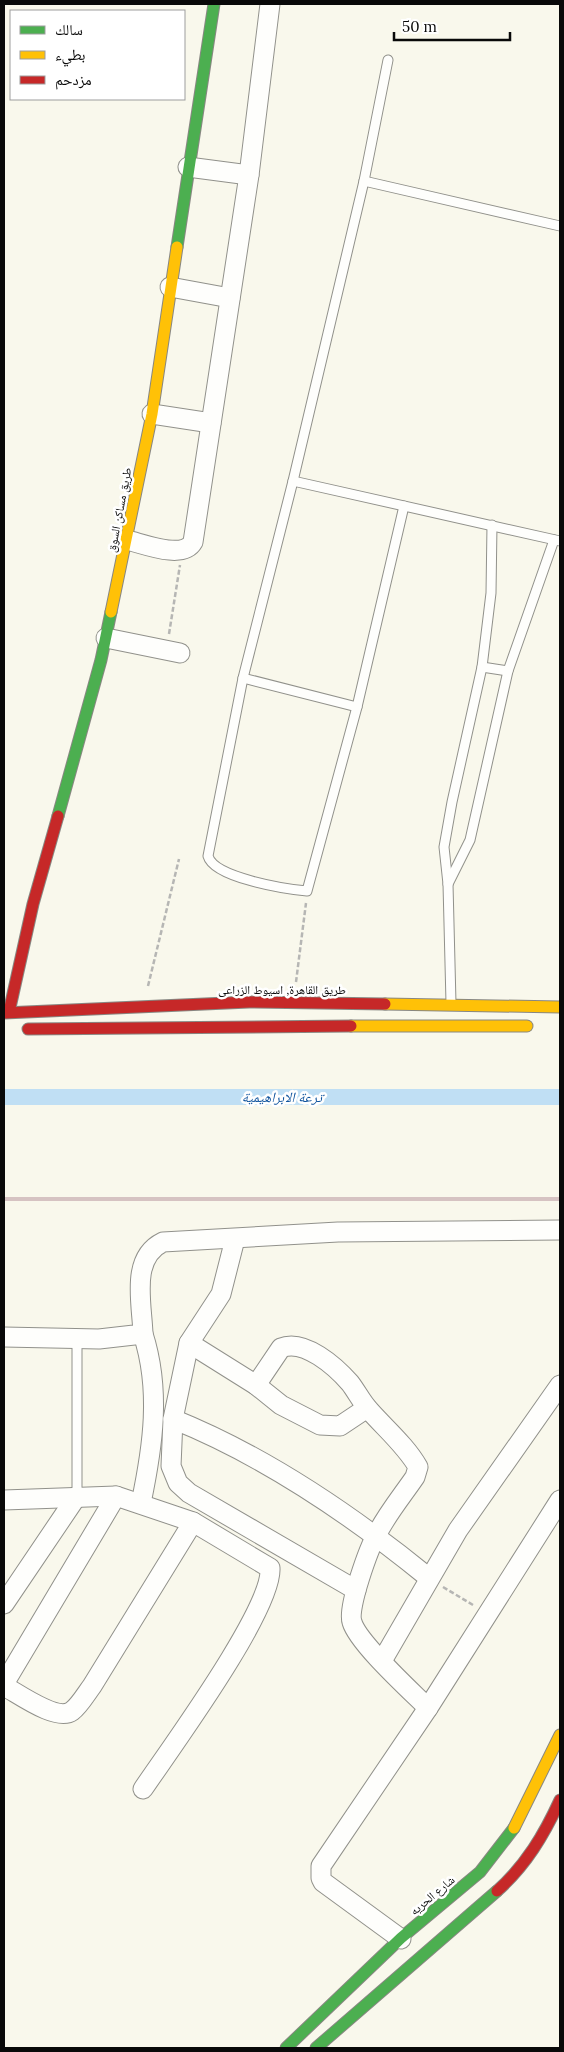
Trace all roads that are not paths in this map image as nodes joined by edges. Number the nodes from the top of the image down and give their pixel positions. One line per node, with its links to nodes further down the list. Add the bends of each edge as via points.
1 (214, 4): 4 (main road, طريق مساكن السوق)
2 (270, 4): 5 (street)
3 (388, 60): 6 (lane)
4 (188, 168): 5 (street); 8 (main road, طريق مساكن السوق)
5 (249, 175): 9 (street)
6 (364, 182): 7 (lane); 12 (lane)
7 (560, 226)
8 (170, 287): 9 (street); 10 (main road, طريق مساكن السوق)
9 (230, 298): 11 (street)
10 (152, 414): 11 (street); 15 (main road, طريق مساكن السوق)
11 (211, 423): 15 (street, via 193,542 182,551)
12 (293, 481): 13 (lane); 21 (lane)
13 (404, 506): 14 (lane); 22 (lane)
14 (492, 526): 16 (lane); 19 (lane, via 491,593)
15 (127, 540): 17 (main road, طريق مساكن السوق)
16 (557, 540): 20 (lane)
17 (106, 638): 18 (street); 26 (main road, طريق مساكن السوق, via 32,904)
18 (173, 652)
19 (482, 666): 20 (lane); 23 (lane, via 447,825 444,864)
20 (508, 671): 23 (lane, via 476,819 462,860)
21 (243, 678): 22 (lane); 22 (lane, via 208,859 220,870 265,884 308,891)
22 (357, 707)
23 (448, 884): 24 (lane)
24 (451, 1005): 25 (main road, طريق القاهرة, اسيوط الزراعى); 26 (main road, طريق القاهرة, اسيوط الزراعى, via 293,1002)
25 (560, 1007)
26 (6, 1012)
27 (541, 1026): 28 (main road)
28 (14, 1029)
29 (560, 1230): 30 (street, via 338,1232)
30 (234, 1239): 31 (street, via 163,1242 148,1252 141,1275); 34 (street, via 221,1294)
31 (143, 1334): 33 (street); 43 (street, via 151,1358 155,1404 151,1454)
32 (4, 1337): 33 (street)
33 (77, 1340): 39 (lane)
34 (189, 1343): 35 (street); 38 (street)
35 (256, 1385): 37 (street, via 282,1405 320,1425 340,1426); 37 (street, via 281,1348 292,1346 332,1366 352,1386)
36 (560, 1385): 46 (street, via 477,1502)
37 (367, 1408): 45 (street, via 418,1467 415,1477)
38 (173, 1419): 45 (street, via 244,1453); 47 (street, via 172,1466 178,1483 189,1493)
39 (77, 1496): 40 (street); 41 (street); 48 (street)
40 (116, 1496): 43 (street); 50 (street)
41 (4, 1500)
42 (560, 1500): 51 (street)
43 (141, 1503): 44 (street)
44 (193, 1522): 50 (street, via 92,1686 72,1711 62,1715 49,1711); 54 (street, via 270,1568 269,1585 238,1647)
45 (376, 1535): 46 (street); 47 (street)
46 (429, 1578): 49 (street)
47 (356, 1590): 49 (street, via 351,1620 357,1633)
48 (4, 1604)
49 (382, 1661): 51 (street)
50 (4, 1685)
51 (428, 1708): 56 (street, via 321,1866 320,1873 323,1882)
52 (560, 1736): 53 (main road, شارع الحريه)
53 (556, 1754): 56 (main road, شارع الحريه, via 490,1862)
54 (143, 1789)
55 (560, 1800): 58 (main road, via 542,1838 514,1876)
56 (401, 1938): 57 (main road, شارع الحريه)
57 (286, 2048)
58 (316, 2048)

